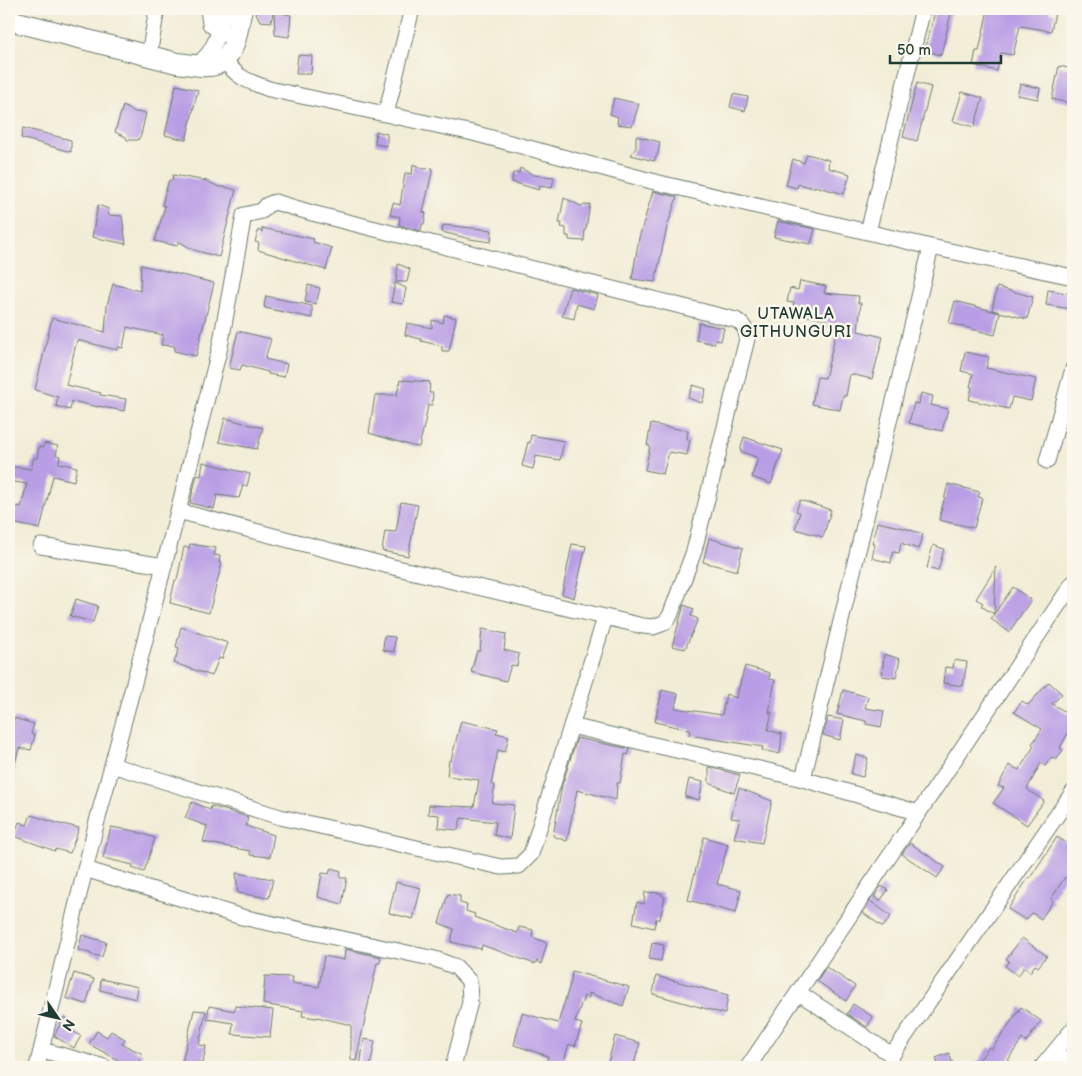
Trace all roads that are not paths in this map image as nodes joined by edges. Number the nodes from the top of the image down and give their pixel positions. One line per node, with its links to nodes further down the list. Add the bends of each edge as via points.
1 (158, 9): 9 (street)
2 (208, 9): 8 (street, via 210,24)
3 (225, 9): 8 (street)
4 (242, 9): 8 (street)
5 (412, 9): 12 (street)
6 (923, 9): 13 (street)
7 (9, 20): 9 (street)
8 (227, 35): 10 (street, via 233,48); 11 (street)
9 (149, 55): 11 (street)
10 (225, 61): 11 (street); 12 (street, via 244,80 269,89)
11 (197, 66)
12 (386, 114): 13 (street)
13 (868, 232): 14 (street)
14 (931, 247): 15 (street); 25 (street)
15 (1073, 277)
16 (1073, 369): 17 (street)
17 (1047, 461)
18 (178, 511): 20 (street); 22 (street); 22 (street, via 220,347 244,215 262,211 275,202 736,320 745,327 747,339 694,552 674,607 664,623 653,627)
19 (41, 546): 20 (street)
20 (164, 566): 24 (street)
21 (1073, 583): 27 (street)
22 (605, 618): 23 (street)
23 (571, 726): 24 (street, via 531,854 519,866 501,867 280,817); 25 (street)
24 (112, 765): 28 (street)
25 (803, 778): 27 (street)
26 (1073, 792): 33 (street)
27 (919, 813): 29 (street)
28 (85, 869): 31 (street); 36 (street, via 242,917 435,959 456,967 469,981 470,1002)
29 (799, 993): 33 (street); 37 (street)
30 (1073, 1029): 32 (street)
31 (42, 1050): 34 (street); 35 (street)
32 (1055, 1052): 38 (street); 39 (street)
33 (896, 1061)
34 (38, 1067)
35 (104, 1067)
36 (453, 1067)
37 (748, 1067)
38 (1042, 1067)
39 (1072, 1067)

